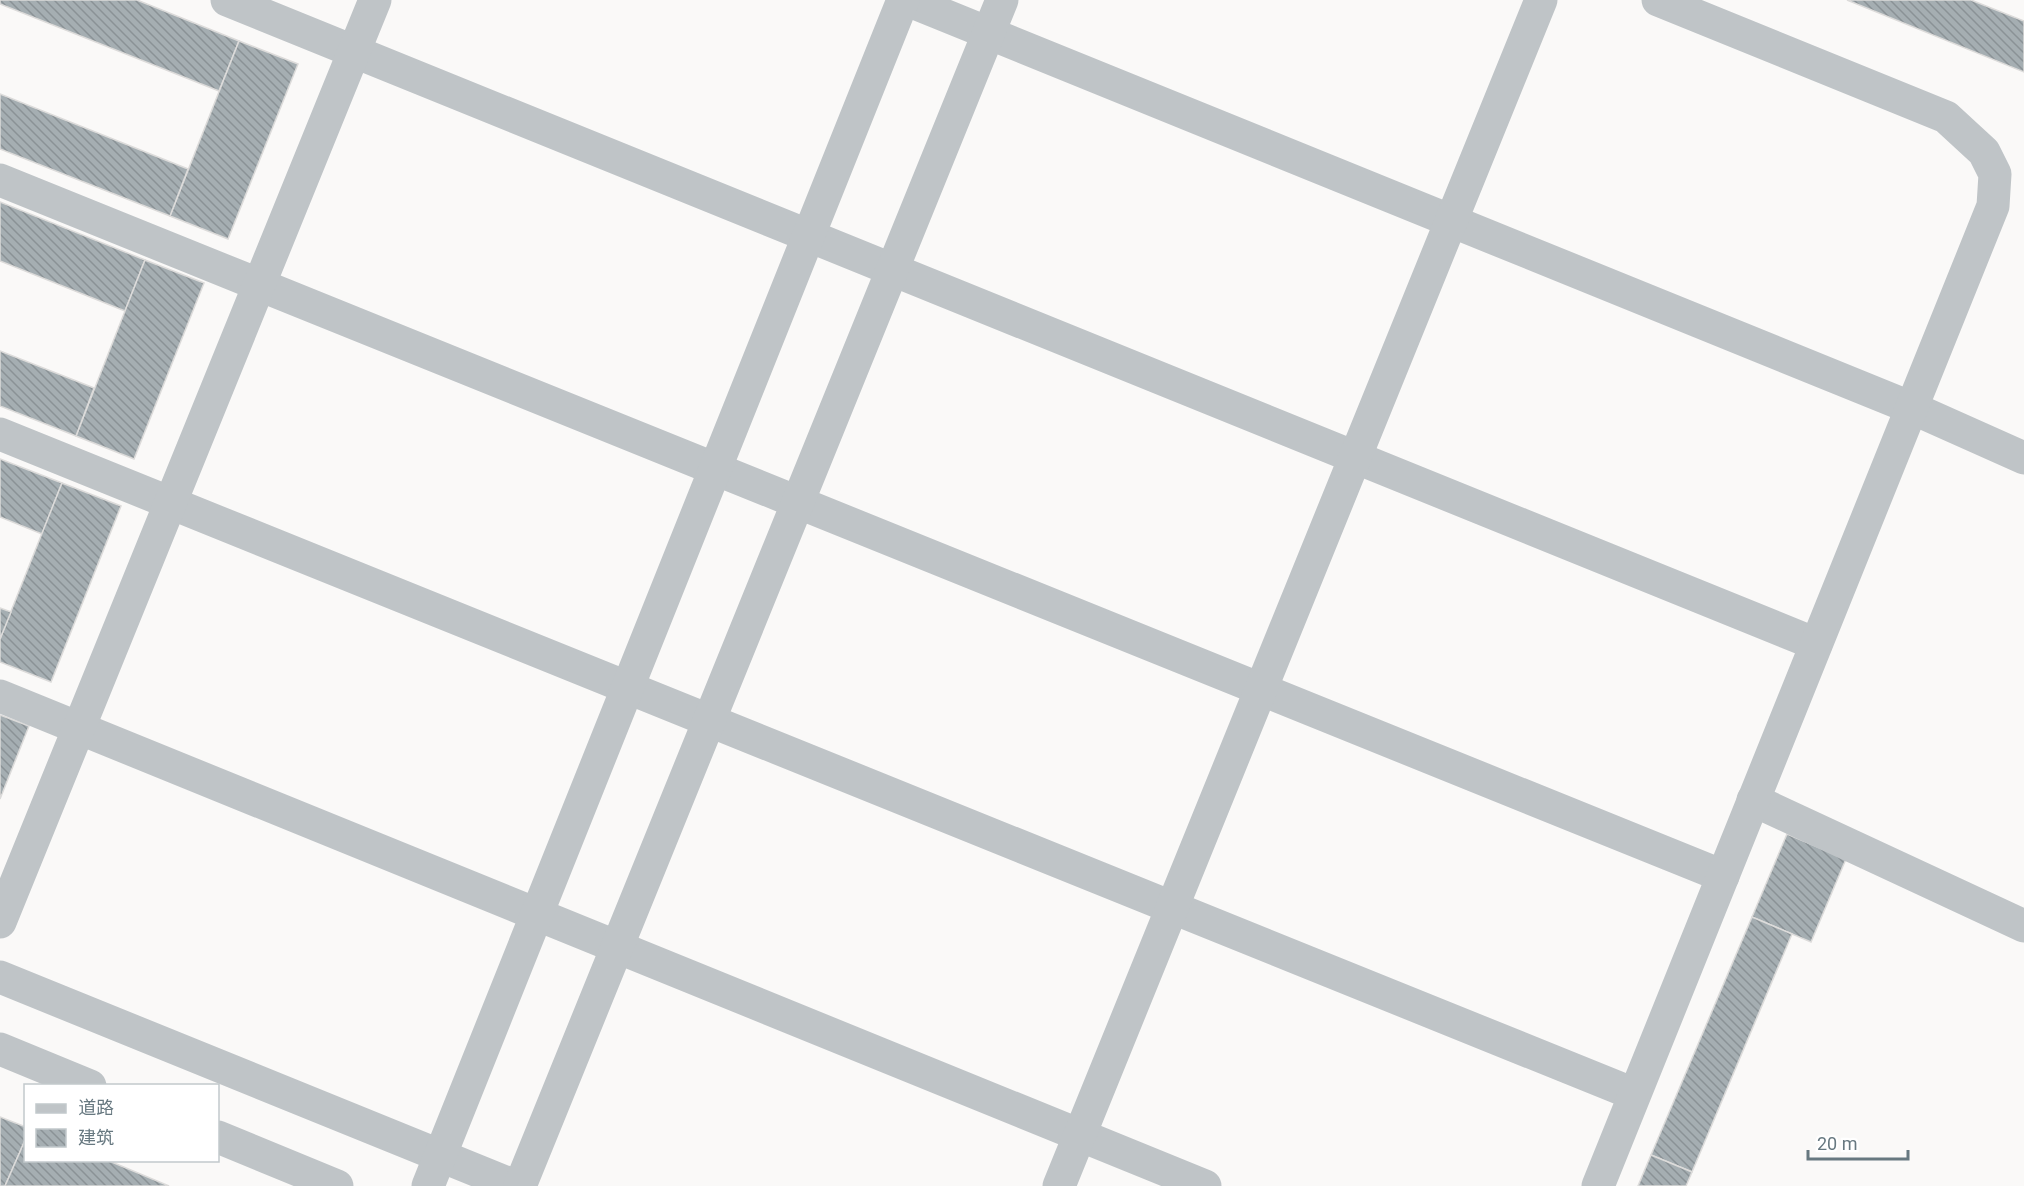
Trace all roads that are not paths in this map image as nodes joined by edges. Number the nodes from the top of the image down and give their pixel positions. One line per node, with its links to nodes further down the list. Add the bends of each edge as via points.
1 (227, 0): 8 (street)
2 (375, 0): 8 (street)
3 (905, 0): 7 (street); 11 (street)
4 (1002, 0): 7 (street)
5 (1541, 0): 10 (street)
6 (1658, 0): 14 (street, via 1946,117 1984,152 1995,174 1993,206)
7 (988, 33): 10 (street); 12 (street)
8 (354, 52): 11 (street); 13 (street)
9 (0, 180): 13 (street)
10 (1452, 220): 14 (street); 16 (street)
11 (809, 236): 12 (street); 18 (street)
12 (892, 270): 16 (street); 20 (street)
13 (259, 285): 18 (street); 19 (street)
14 (1912, 408): 17 (street); 21 (street)
15 (0, 434): 19 (street)
16 (1356, 457): 21 (street); 23 (street)
17 (2024, 458)
18 (716, 469): 20 (street); 22 (street)
19 (170, 502): 22 (street); 26 (street)
20 (798, 502): 23 (street); 25 (street)
21 (1816, 645): 27 (street)
22 (628, 687): 25 (street); 30 (street)
23 (1261, 689): 28 (street); 29 (street)
24 (0, 696): 26 (street)
25 (709, 720): 29 (street); 33 (street)
26 (79, 728): 30 (street); 31 (street)
27 (1754, 800): 28 (street); 32 (street)
28 (1723, 876): 37 (street)
29 (1172, 908): 37 (street); 38 (street)
30 (537, 914): 33 (street); 40 (street)
31 (0, 922)
32 (2024, 926)
33 (617, 947): 38 (street); 44 (street)
34 (0, 976): 40 (street)
35 (0, 1049): 36 (street)
36 (85, 1084)
37 (1635, 1095): 47 (street)
38 (1080, 1135): 45 (street); 46 (street)
39 (219, 1137): 41 (street)
40 (441, 1155): 42 (street); 43 (street)
41 (337, 1186)
42 (428, 1186)
43 (515, 1186)
44 (520, 1186)
45 (1059, 1186)
46 (1205, 1186)
47 (1598, 1186)

